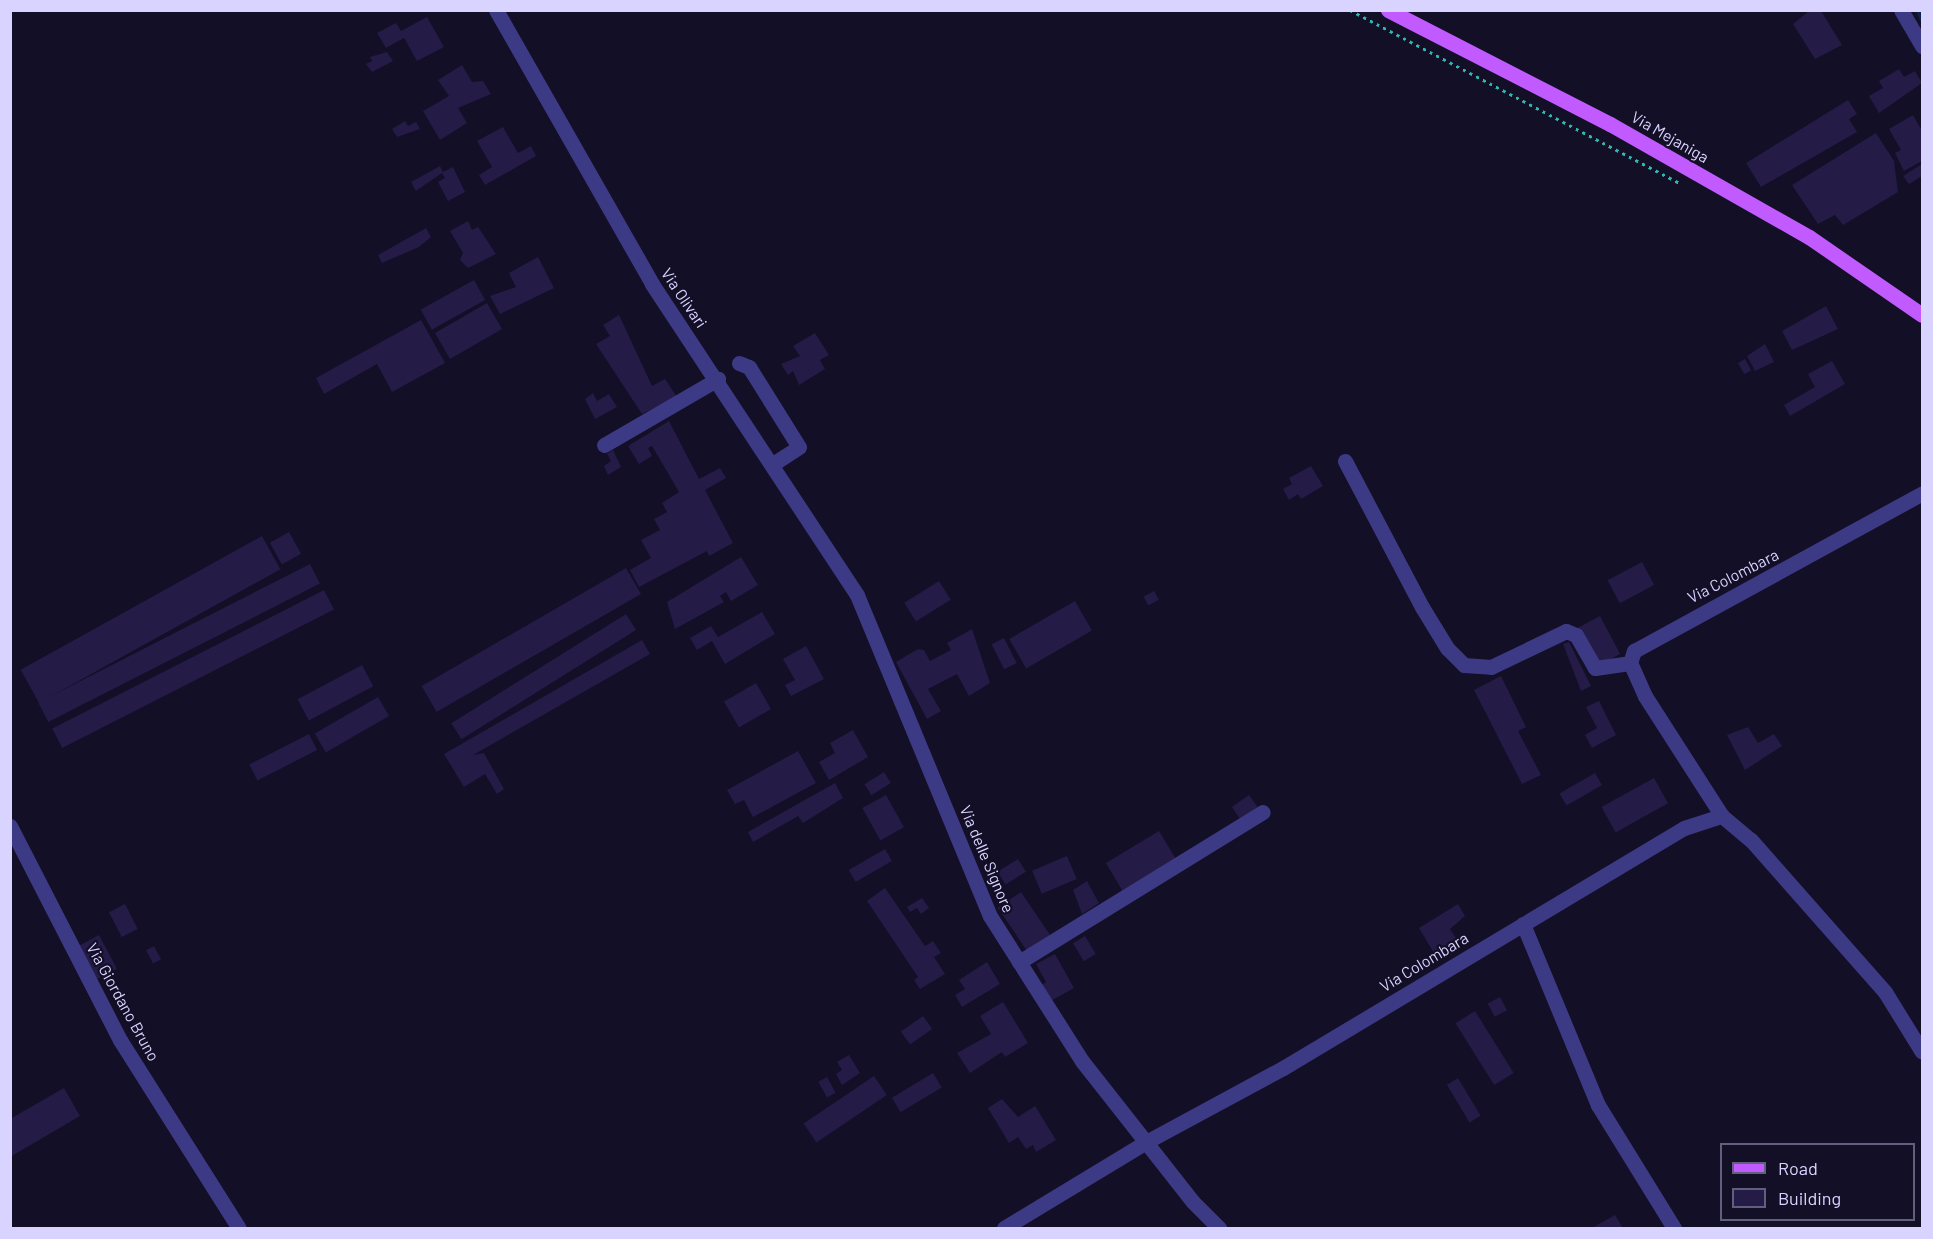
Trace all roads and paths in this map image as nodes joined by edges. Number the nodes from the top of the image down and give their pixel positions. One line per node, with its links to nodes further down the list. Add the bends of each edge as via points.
1 (496, 10): 9 (street, Via Olivari, via 652,284)
2 (1350, 10): 6 (path)
3 (1388, 10): 7 (main road, Via Mejaniga, via 1610,124 1809,237)
4 (1901, 10): 5 (street)
5 (1923, 46)
6 (1692, 190)
7 (1923, 315)
8 (739, 363): 12 (street, via 749,367 799,447)
9 (718, 379): 10 (street); 12 (street, Via Olivari)
10 (603, 445)
11 (1345, 461): 15 (street, via 1422,607 1447,648 1464,665 1491,667 1566,631 1576,634 1595,668)
12 (773, 464): 14 (street, Via Olivari)
13 (1923, 493): 15 (street, Via Colombara, via 1662,633 1634,651)
14 (857, 595): 20 (street, Via delle Signore, via 990,916)
15 (1630, 663): 17 (street, via 1645,696)
16 (1263, 812): 20 (street)
17 (1722, 816): 19 (street, Via Colombara, via 1684,828); 21 (street, via 1751,840 1885,992)
18 (10, 826): 23 (street, Via Giordano Bruno, via 120,1040)
19 (1523, 924): 22 (street, Via Colombara, via 1283,1068); 26 (street, via 1598,1105)
20 (1019, 962): 22 (street, Via delle Signore, via 1082,1061)
21 (1923, 1052)
22 (1146, 1142): 24 (street, Via Colombara); 25 (street, Via delle Signore)
23 (239, 1228)
24 (1004, 1228)
25 (1219, 1228)
26 (1674, 1228)

